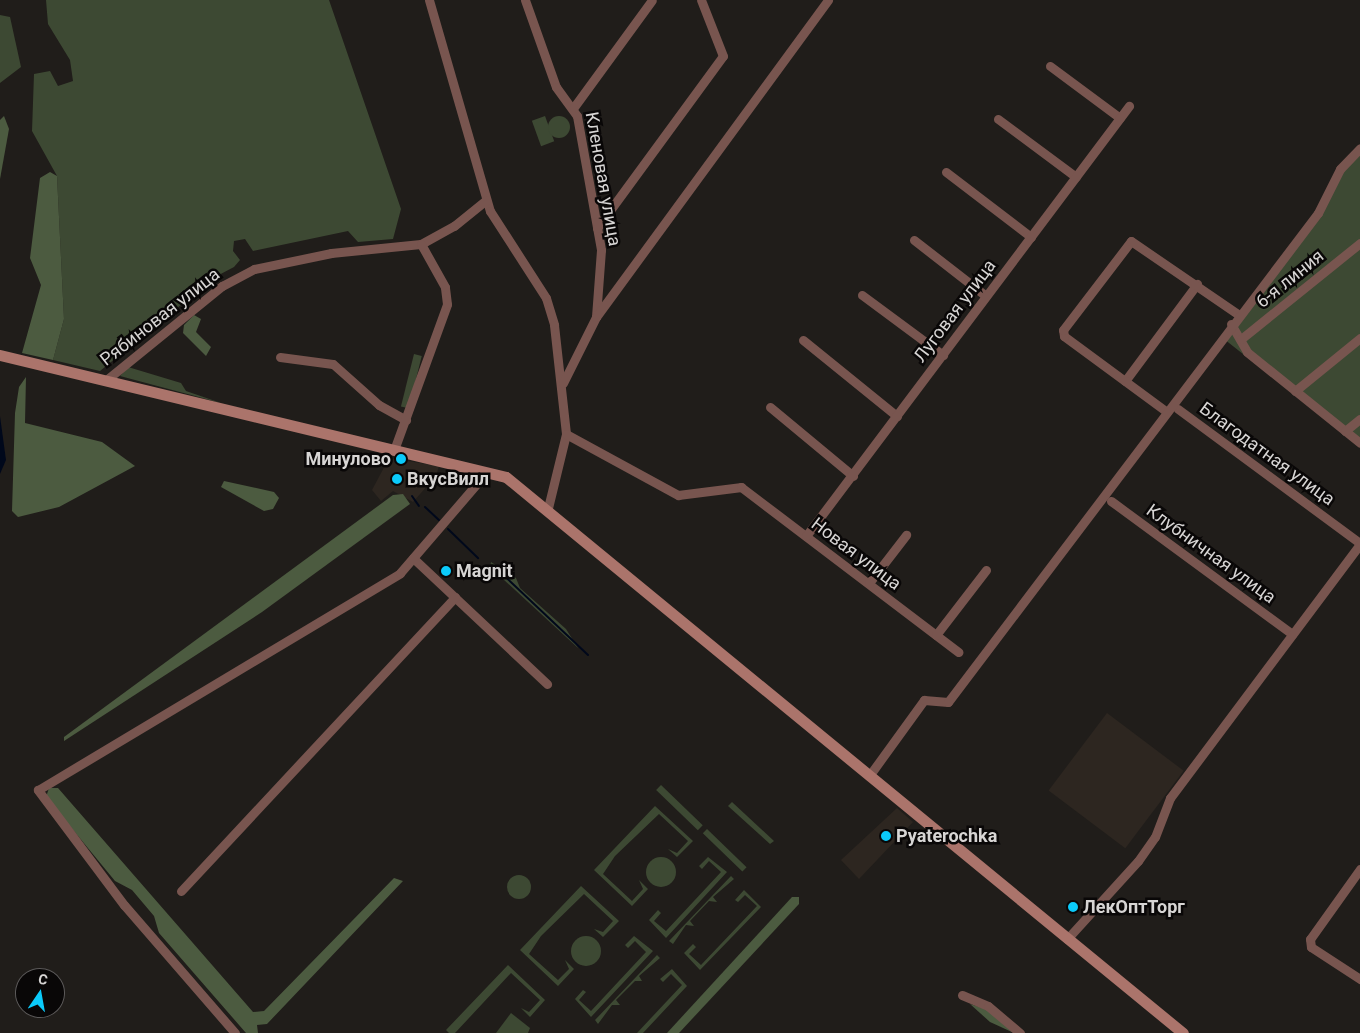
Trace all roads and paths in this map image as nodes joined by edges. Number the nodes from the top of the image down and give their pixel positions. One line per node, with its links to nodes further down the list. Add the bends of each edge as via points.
1 (429, 0): 14 (street)
2 (652, 0): 8 (street)
3 (701, 0): 15 (street, via 722,56)
4 (828, 0): 24 (street)
5 (529, 2): 8 (street, Кленовая улица, via 556,87)
6 (1050, 66): 10 (street)
7 (1129, 106): 10 (street, Луговая улица)
8 (574, 107): 15 (street, Кленовая улица)
9 (998, 118): 13 (street)
10 (1120, 118): 13 (street, Луговая улица)
11 (1360, 148): 23 (street, via 1340,169 1318,213)
12 (946, 172): 16 (street)
13 (1076, 177): 16 (street, Луговая улица)
14 (486, 200): 19 (street, Рябиновая улица, via 454,226); 34 (street, via 546,298 554,325)
15 (597, 228): 24 (street, Кленовая улица, via 601,261 595,286)
16 (1031, 237): 22 (street, Луговая улица)
17 (914, 240): 22 (street)
18 (1360, 243): 27 (street, 6-я линия)
19 (421, 244): 32 (street, Рябиновая улица, via 331,253 254,269 222,286); 41 (street, via 444,288 446,304)
20 (1197, 284): 23 (street); 33 (street); 33 (street, via 1135,242 1127,243 1063,333)
21 (862, 294): 30 (street)
22 (986, 296): 30 (street, Луговая улица)
23 (1238, 315): 25 (street)
24 (596, 317): 34 (street)
25 (1231, 324): 27 (street); 38 (street)
26 (1360, 338): 35 (street)
27 (1241, 339): 35 (street, via 1247,352)
28 (803, 340): 39 (street)
29 (0, 355): 32 (main road)
30 (943, 355): 39 (street, Луговая улица)
31 (280, 357): 41 (street, via 333,364 378,406)
32 (105, 381): 45 (main road)
33 (1125, 381): 38 (street)
34 (562, 386): 43 (street)
35 (1295, 391): 42 (street)
36 (770, 407): 47 (street)
37 (1178, 409): 52 (street, Благодатная улица)
38 (1166, 412): 61 (street, via 948,702 924,700)
39 (897, 416): 47 (street, Луговая улица)
40 (1360, 419): 42 (street)
41 (406, 420): 45 (street)
42 (1345, 431): 44 (street)
43 (566, 434): 49 (street); 51 (street, Новая улица, via 678,495 732,485)
44 (1360, 443)
45 (394, 450): 46 (main road)
46 (487, 472): 49 (main road, via 506,477); 53 (street)
47 (853, 476): 51 (street, Луговая улица)
48 (1111, 501): 57 (street, Клубничная улица)
49 (548, 508): 61 (main road)
50 (906, 535): 55 (street)
51 (806, 536): 55 (street, Новая улица)
52 (1360, 543): 57 (street)
53 (413, 558): 56 (street); 67 (street, via 400,573 38,790 124,905)
54 (986, 570): 58 (street)
55 (869, 583): 58 (street, Новая улица)
56 (455, 597): 60 (street); 63 (street)
57 (1292, 634): 64 (street, via 1170,798 1155,837 1138,861)
58 (936, 635): 59 (street, Новая улица)
59 (958, 652)
60 (547, 684)
61 (869, 776): 64 (main road)
62 (1360, 869): 65 (street, via 1310,939 1311,947)
63 (181, 891)
64 (1067, 938): 69 (main road)
65 (1360, 979)
66 (962, 995): 68 (street, via 988,1006)
67 (235, 1033)
68 (1020, 1033)
69 (1183, 1033)

